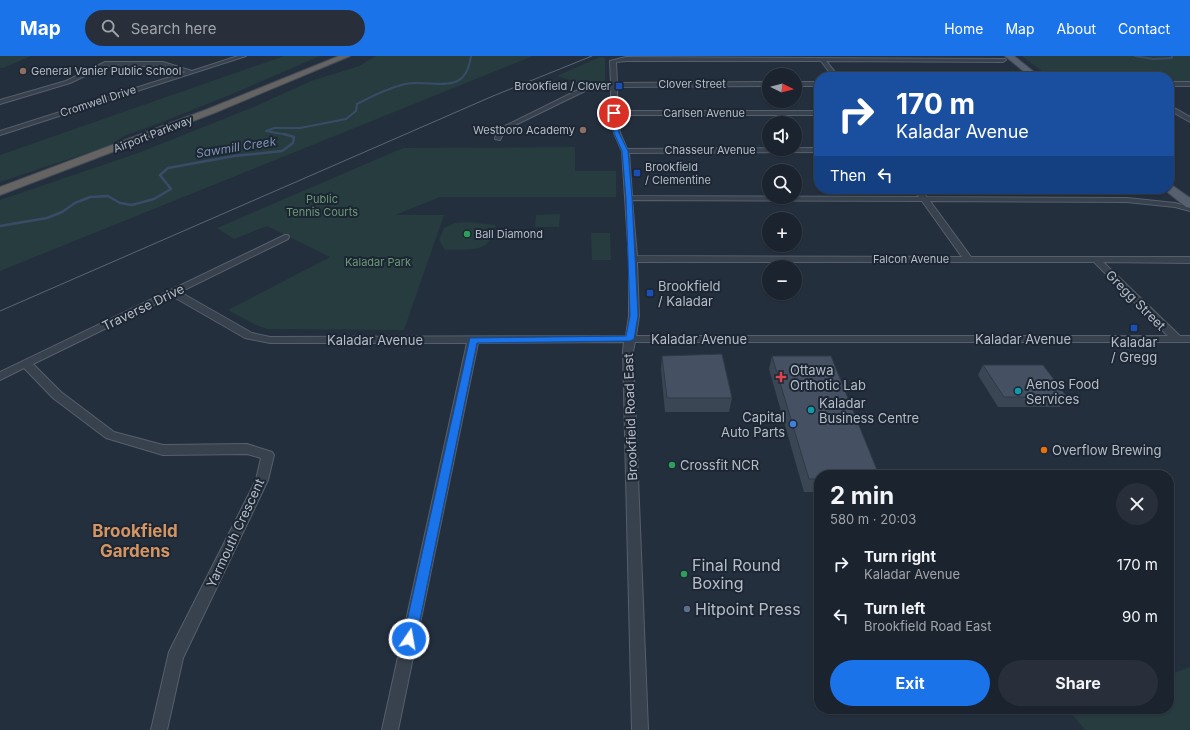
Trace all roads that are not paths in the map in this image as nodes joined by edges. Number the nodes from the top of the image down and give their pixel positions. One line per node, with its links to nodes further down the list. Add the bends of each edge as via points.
1 (243, 56): 6 (street, Cromwell Drive)
2 (339, 56): 10 (highway, Airport Parkway)
3 (346, 56): 10 (highway, Airport Parkway)
4 (1003, 57): 5 (street); 8 (main road); 9 (main road)
5 (822, 59): 7 (street); 11 (street, Brookfield Road East, via 614,60)
6 (191, 72): 17 (street, via 163,64 105,64 68,82); 22 (street, Cromwell Drive)
7 (832, 72)
8 (1019, 72)
9 (1028, 72)
10 (304, 73): 27 (highway, Airport Parkway, via 182,123)
11 (614, 84): 12 (street, Clover Street); 19 (street, Brookfield Road East); 23 (street, Clover Street, via 592,86 503,129)
12 (762, 84)
13 (802, 84): 14 (street)
14 (814, 84)
15 (1174, 84): 16 (street)
16 (1190, 84)
17 (0, 102)
18 (1174, 110): 21 (street)
19 (614, 113): 20 (street, Carlsen Avenue); 25 (street, Brookfield Road East, via 617,133)
20 (814, 113)
21 (1190, 120)
22 (0, 133)
23 (498, 140)
24 (814, 150): 25 (street, Chasseur Avenue)
25 (625, 151): 31 (street, Brookfield Road East)
26 (1174, 182): 29 (main road)
27 (0, 191)
28 (1174, 192): 33 (main road)
29 (1190, 193)
30 (921, 194): 32 (street)
31 (629, 198): 32 (street); 36 (street, Brookfield Road East)
32 (924, 198): 34 (street, via 1117,200 1183,212); 37 (street)
33 (1190, 204)
34 (1190, 210)
35 (286, 237): 40 (street, Traverse Drive)
36 (633, 259): 37 (street, Falcon Avenue); 41 (street, Brookfield Road East, via 634,316)
37 (968, 259): 38 (street, Falcon Avenue)
38 (1096, 260): 39 (street, Falcon Avenue); 42 (street, Gregg Street)
39 (1190, 260)
40 (173, 292): 43 (street, Kaladar Avenue, via 249,336 270,340); 45 (street, Traverse Drive)
41 (630, 339): 42 (street, Kaladar Avenue); 43 (street, Kaladar Avenue); 49 (street, Brookfield Road East, via 628,352)
42 (1177, 339): 44 (street, Kaladar Avenue)
43 (473, 340): 48 (street)
44 (1190, 340)
45 (26, 364): 46 (street, Traverse Drive); 47 (street, Yarmouth Crescent, via 57,395 110,435 163,450 247,449 268,455 262,480 175,657)
46 (0, 376)
47 (159, 730)
48 (390, 730)
49 (640, 730)

